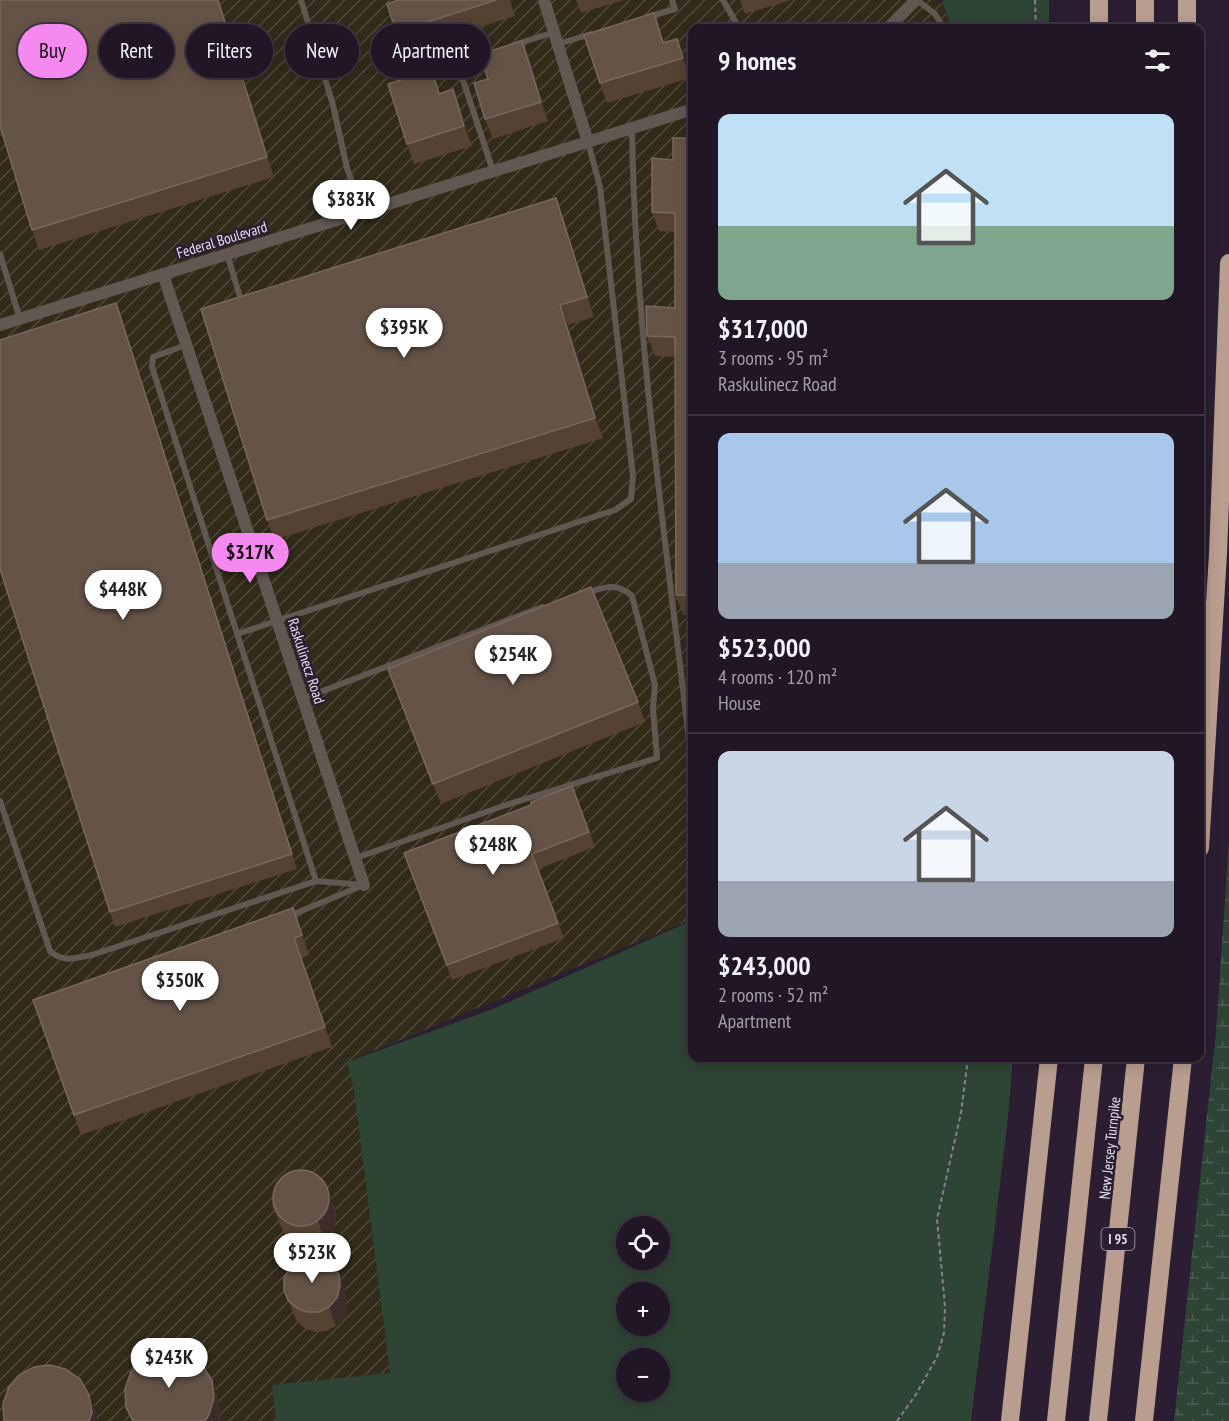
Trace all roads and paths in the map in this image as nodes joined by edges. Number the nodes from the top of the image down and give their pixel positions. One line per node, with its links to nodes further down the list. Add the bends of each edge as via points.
1 (302, 0): 26 (lane, via 347,168)
2 (544, 0): 19 (street)
3 (672, 0): 10 (lane, via 675,9)
4 (723, 0): 11 (lane)
5 (917, 0): 12 (street); 13 (lane)
6 (1035, 0): 14 (path)
7 (1099, 0): 15 (highway)
8 (1145, 0): 16 (highway)
9 (1187, 0): 17 (highway)
10 (643, 19)
11 (737, 24)
12 (892, 24)
13 (941, 24)
14 (1036, 24)
15 (1099, 24)
16 (1145, 24)
17 (1186, 24)
18 (600, 32): 19 (lane)
19 (556, 38): 20 (lane); 24 (street)
20 (511, 46)
21 (500, 49): 25 (lane, via 457,62)
22 (688, 111): 23 (street, Federal Boulevard)
23 (632, 128): 24 (street, Federal Boulevard); 40 (lane, via 635,246)
24 (588, 142): 25 (street, Federal Boulevard); 37 (lane, via 600,187 633,476 631,499 615,510)
25 (493, 171): 26 (street, Federal Boulevard)
26 (363, 212): 28 (street, Federal Boulevard)
27 (0, 254): 32 (lane)
28 (227, 254): 30 (street, Federal Boulevard); 31 (lane)
29 (1229, 263): 41 (highway)
30 (164, 274): 32 (street, Federal Boulevard); 34 (street, Raskulinecz Road)
31 (240, 297)
32 (20, 319): 33 (street, Federal Boulevard)
33 (0, 325)
34 (187, 345): 37 (street, Raskulinecz Road); 38 (lane, via 153,357 152,367)
35 (574, 597): 43 (lane, via 613,586 632,596 655,685 657,758)
36 (553, 604): 39 (lane)
37 (277, 621): 38 (lane); 39 (street, Raskulinecz Road)
38 (237, 634): 44 (lane)
39 (302, 699): 43 (street, Raskulinecz Road)
40 (688, 715)
41 (1204, 780)
42 (0, 801): 44 (lane, via 50,951 69,960)
43 (355, 858): 45 (street, Raskulinecz Road)
44 (316, 880): 45 (lane)
45 (364, 885): 46 (lane)
46 (280, 920)
47 (967, 1062): 52 (path, via 961,1113 937,1220 944,1333 937,1357)
48 (1049, 1062): 53 (highway)
49 (1094, 1062): 54 (highway, New Jersey Turnpike)
50 (1137, 1062): 55 (highway, New Jersey Turnpike / I 95)
51 (1183, 1062): 56 (highway)
52 (897, 1421)
53 (1010, 1421)
54 (1056, 1421)
55 (1098, 1421)
56 (1144, 1421)

